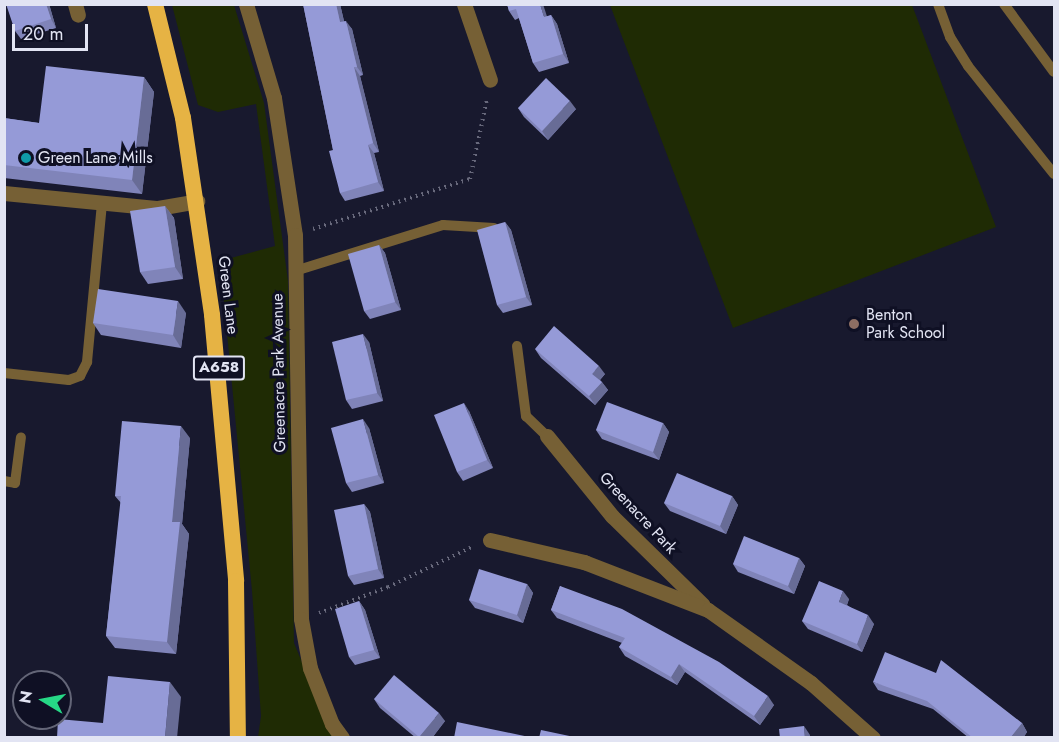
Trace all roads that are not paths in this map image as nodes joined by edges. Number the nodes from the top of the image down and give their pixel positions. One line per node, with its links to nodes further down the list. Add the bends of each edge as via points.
1 (155, 4): 10 (highway, Green Lane / A658, via 183,118)
2 (246, 4): 13 (street, Greenacre Park Avenue, via 274,98 295,235)
3 (464, 4): 7 (street)
4 (938, 4): 8 (lane, via 950,37 968,66)
5 (1004, 4): 6 (lane)
6 (1054, 72)
7 (490, 80)
8 (1054, 174)
9 (4, 193): 11 (street)
10 (197, 201): 11 (street, via 158,208); 21 (highway, Green Lane / A658, via 222,403 236,582)
11 (102, 202): 15 (lane, via 87,362 81,376 69,380)
12 (494, 228): 13 (lane, via 443,225)
13 (295, 271): 22 (street, Greenacre Park Avenue, via 301,619 310,668 332,724)
14 (517, 346): 16 (lane, via 526,416)
15 (4, 373)
16 (547, 436): 20 (street, Greenacre Park, via 612,516)
17 (21, 437): 18 (lane, via 15,483)
18 (4, 482)
19 (490, 540): 20 (street, Greenacre Park, via 584,562)
20 (708, 609): 23 (street, Greenacre Park, via 811,683)
21 (238, 738)
22 (342, 738)
23 (873, 738)

